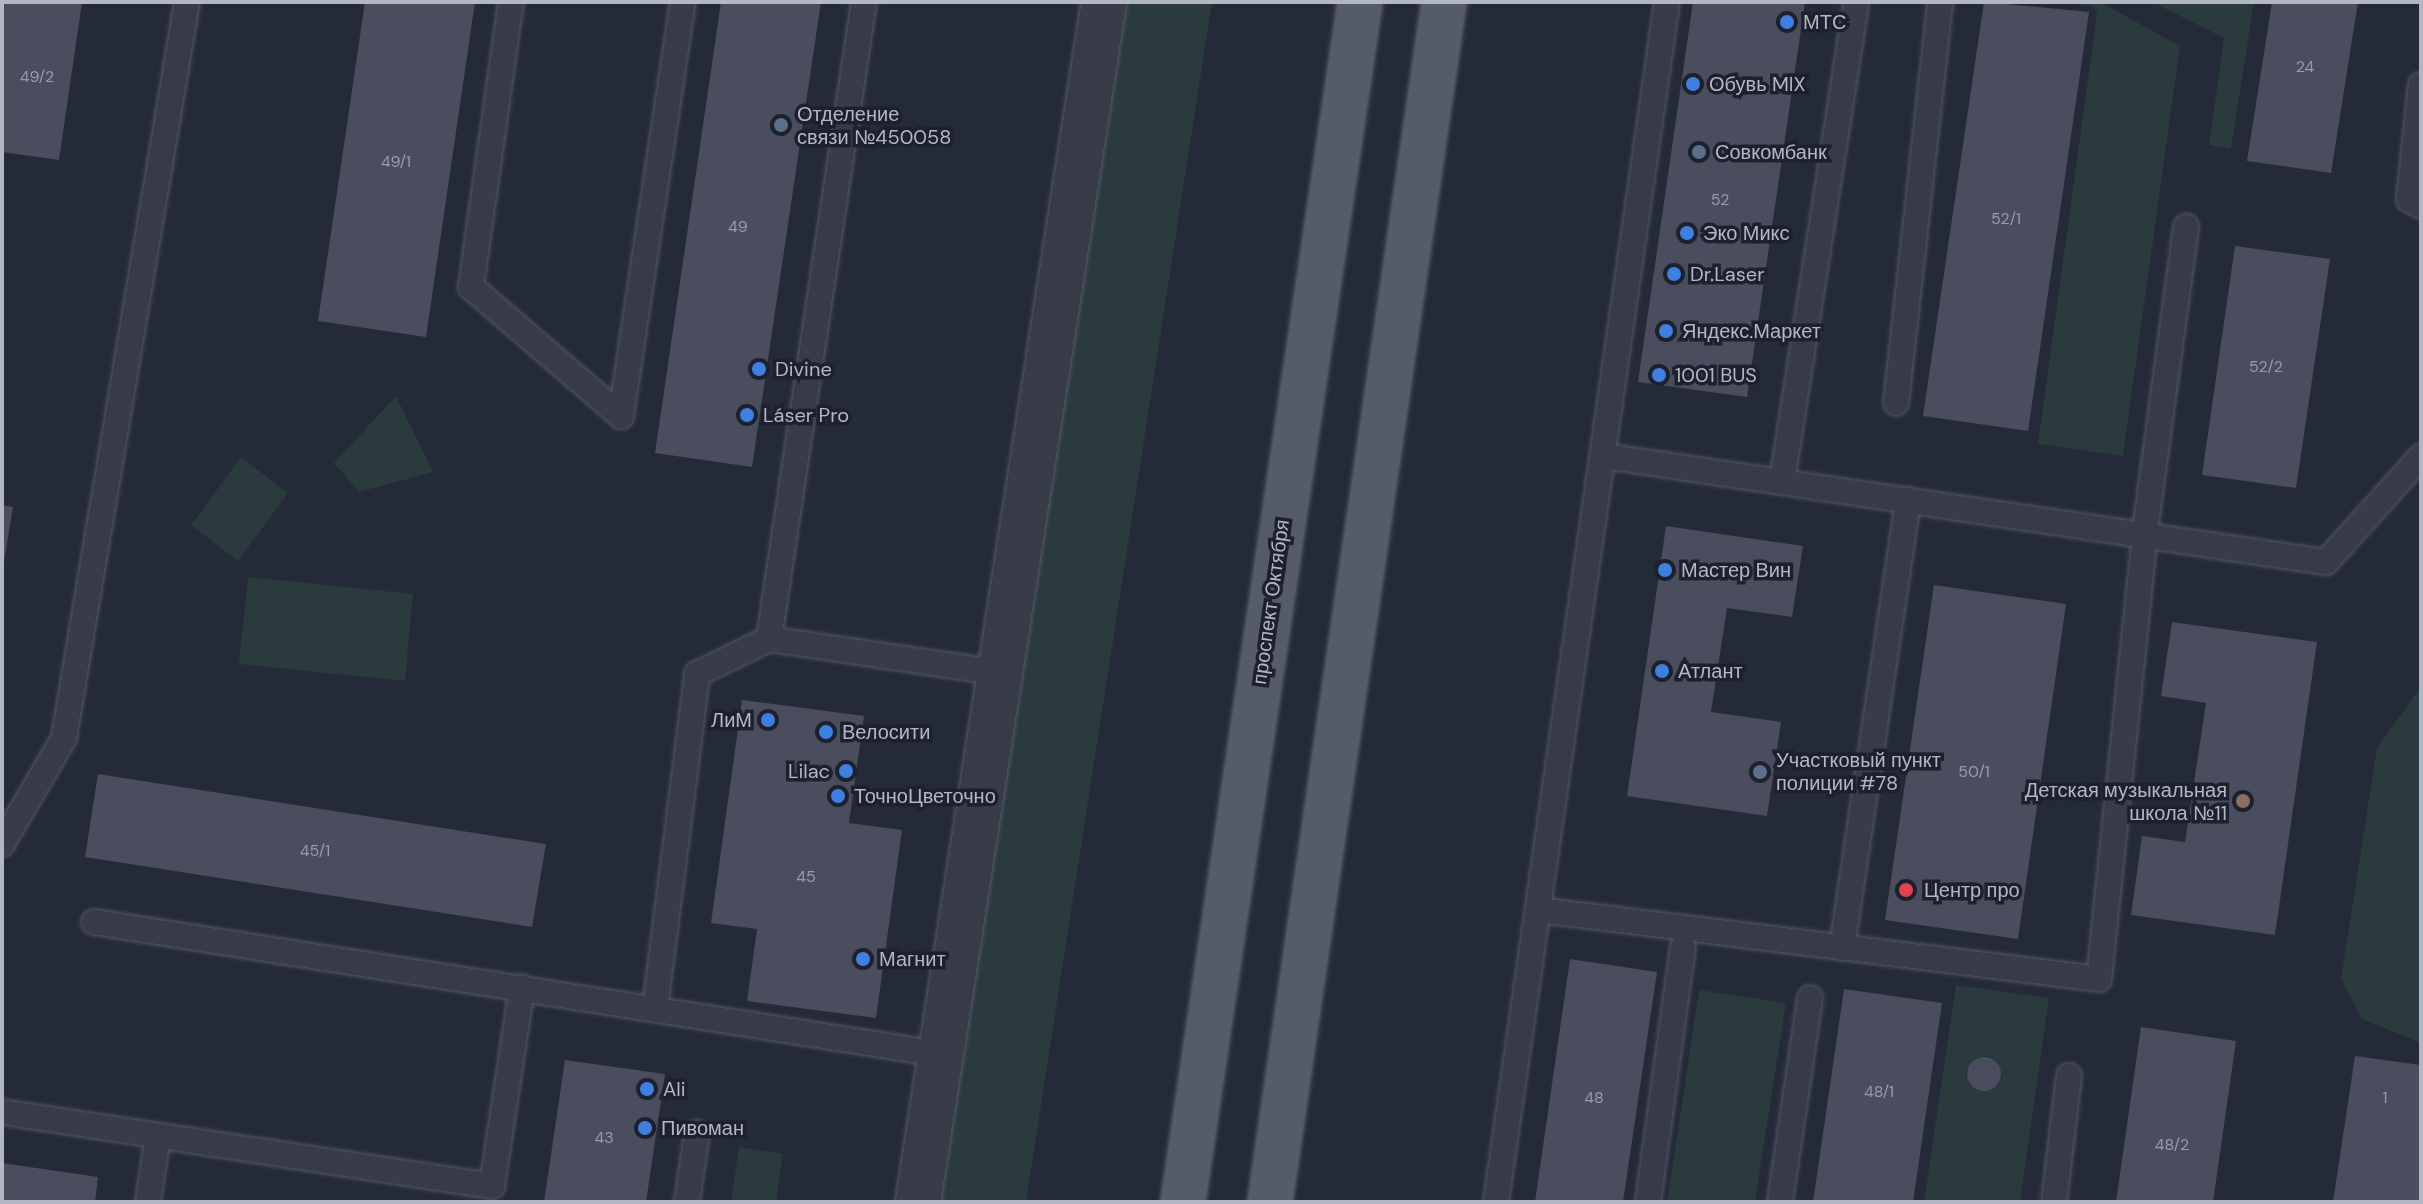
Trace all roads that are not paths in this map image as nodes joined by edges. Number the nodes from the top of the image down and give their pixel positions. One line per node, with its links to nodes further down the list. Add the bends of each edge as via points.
1 (187, 2): 22 (lane, via 64,738)
2 (511, 2): 3 (lane, via 471,287 621,416)
3 (683, 2)
4 (864, 2): 20 (lane)
5 (1104, 2): 21 (street)
6 (1444, 2): 40 (main road)
7 (1667, 2): 15 (lane)
8 (1856, 2): 17 (lane)
9 (1940, 2): 14 (lane)
10 (1350, 11): 39 (main road, проспект Октября)
11 (2421, 85): 12 (lane, via 2409,199)
12 (2421, 206)
13 (2186, 227): 19 (lane)
14 (1896, 403)
15 (1604, 456): 17 (lane); 23 (lane)
16 (2421, 457): 19 (lane, via 2326,562)
17 (1782, 482): 18 (lane)
18 (1908, 500): 19 (lane); 26 (lane)
19 (2145, 531): 26 (lane, via 2099,979)
20 (769, 639): 21 (lane); 29 (lane, via 697,674)
21 (1001, 673): 30 (street)
22 (2, 844)
23 (1539, 910): 26 (lane); 41 (lane)
24 (94, 922): 27 (lane)
25 (1683, 947): 42 (lane)
26 (1842, 948)
27 (522, 987): 29 (lane); 35 (lane, via 492,1186)
28 (1810, 998): 43 (lane)
29 (655, 1008): 30 (lane)
30 (939, 1054): 38 (street)
31 (2069, 1076): 44 (lane)
32 (2, 1112): 34 (lane)
33 (697, 1133): 37 (lane)
34 (158, 1136): 35 (lane); 36 (lane)
35 (438, 1190)
36 (148, 1202)
37 (687, 1202)
38 (918, 1202)
39 (1183, 1202)
40 (1270, 1202)
41 (1496, 1202)
42 (1648, 1202)
43 (1780, 1202)
44 (2054, 1202)

